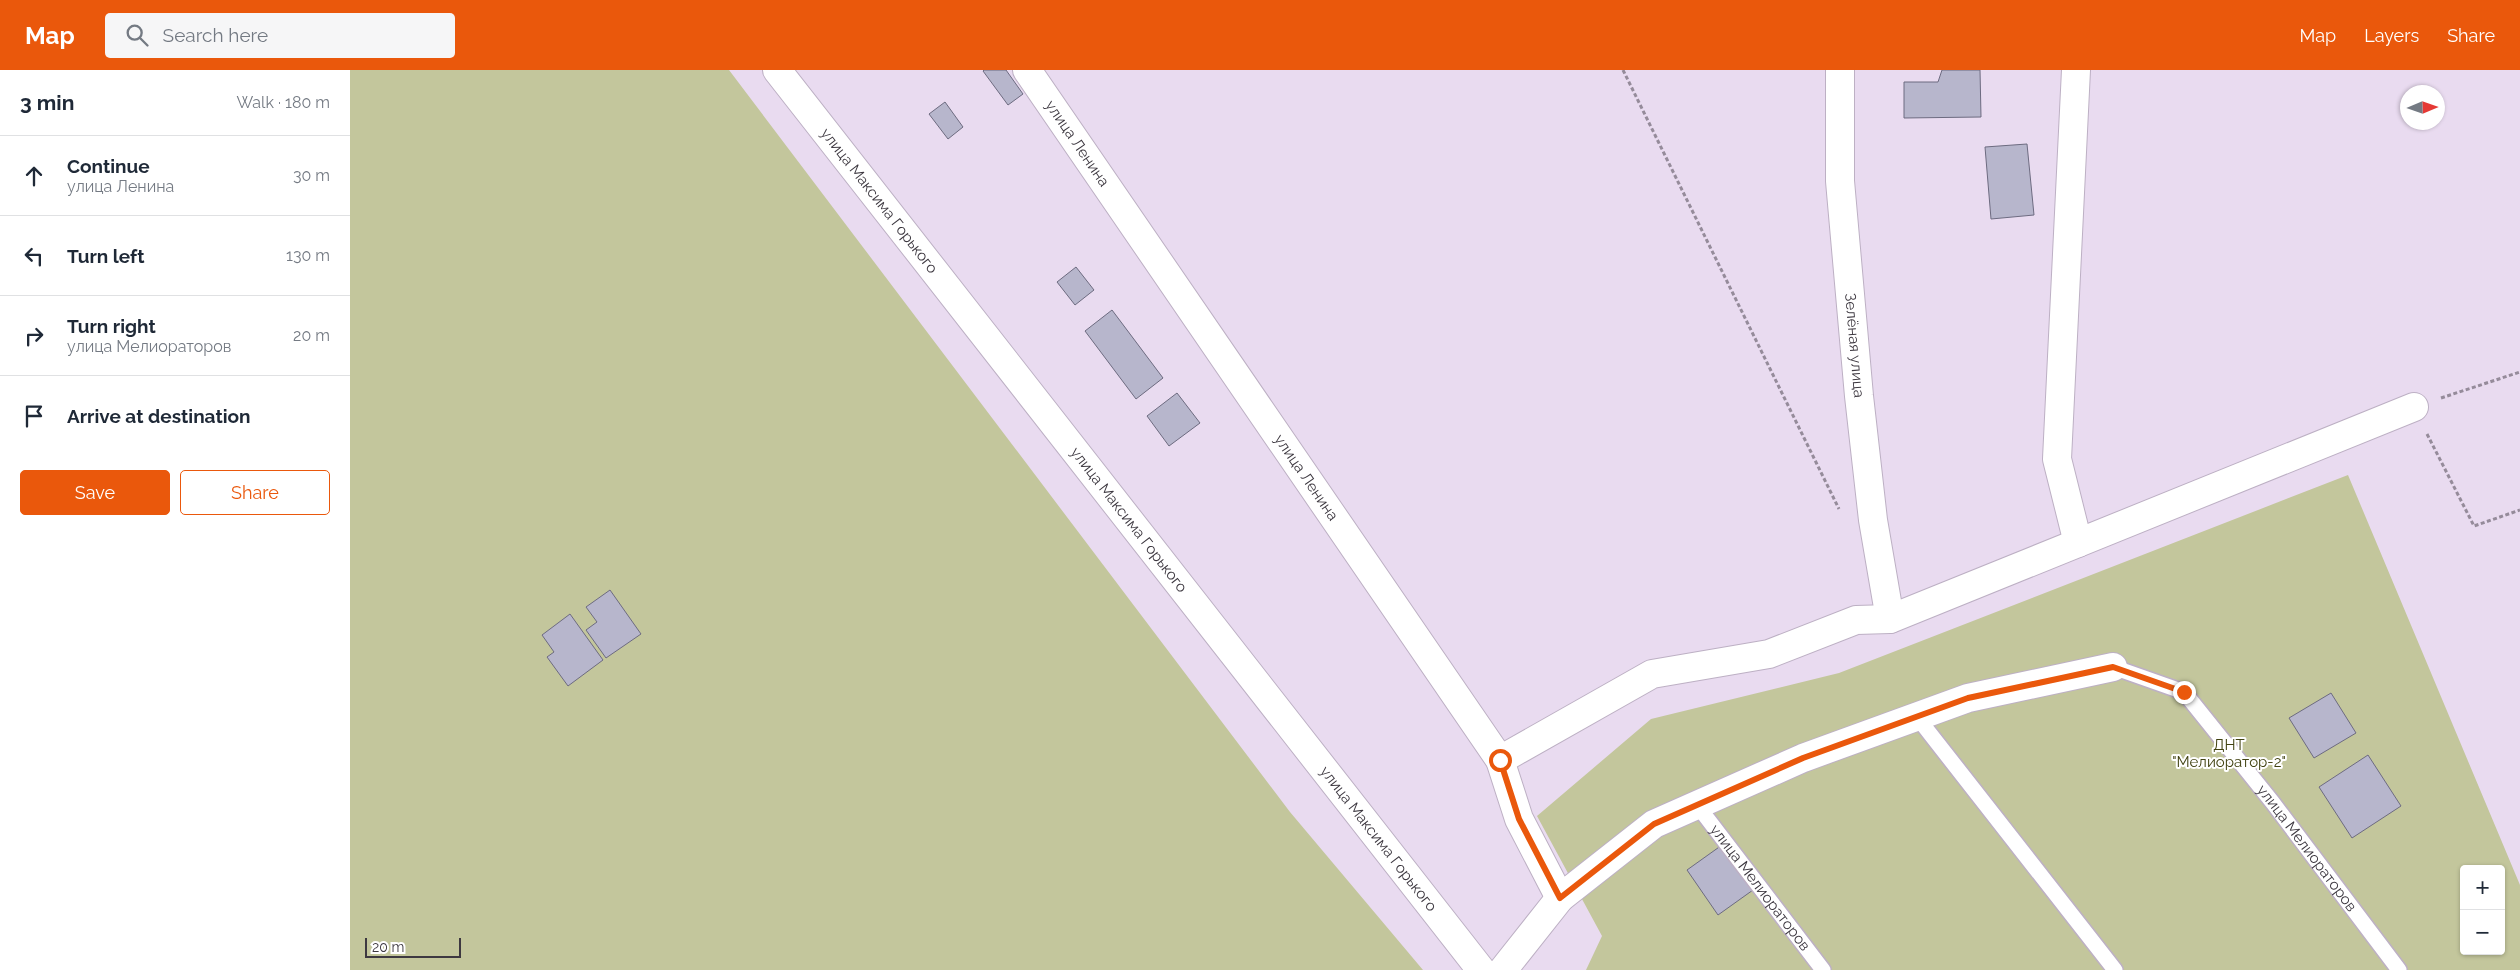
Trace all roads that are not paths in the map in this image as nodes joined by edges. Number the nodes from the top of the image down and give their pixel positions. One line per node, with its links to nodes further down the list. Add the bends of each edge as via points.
1 (776, 70): 13 (street, улица Максима Горького)
2 (1027, 70): 10 (street, улица Ленина)
3 (1840, 70): 7 (street, Зелёная улица, via 1840,181 1859,396 1873,520)
4 (2076, 70): 6 (street, via 2057,458)
5 (2414, 408): 6 (street)
6 (2078, 543): 7 (street)
7 (1890, 620): 10 (street, via 1856,620 1769,654 1652,674)
8 (2113, 667): 9 (street, via 1968,698); 17 (lane, улица Мелиораторов, via 2184,692)
9 (1917, 717): 11 (street, via 1803,758); 16 (lane)
10 (1500, 760): 12 (street, улица Ленина, via 1519,819)
11 (1697, 805): 12 (street, via 1654,824); 15 (lane, улица Мелиораторов)
12 (1560, 898): 14 (street)
13 (1481, 970)
14 (1503, 970)
15 (1823, 970)
16 (2115, 970)
17 (2399, 970)

